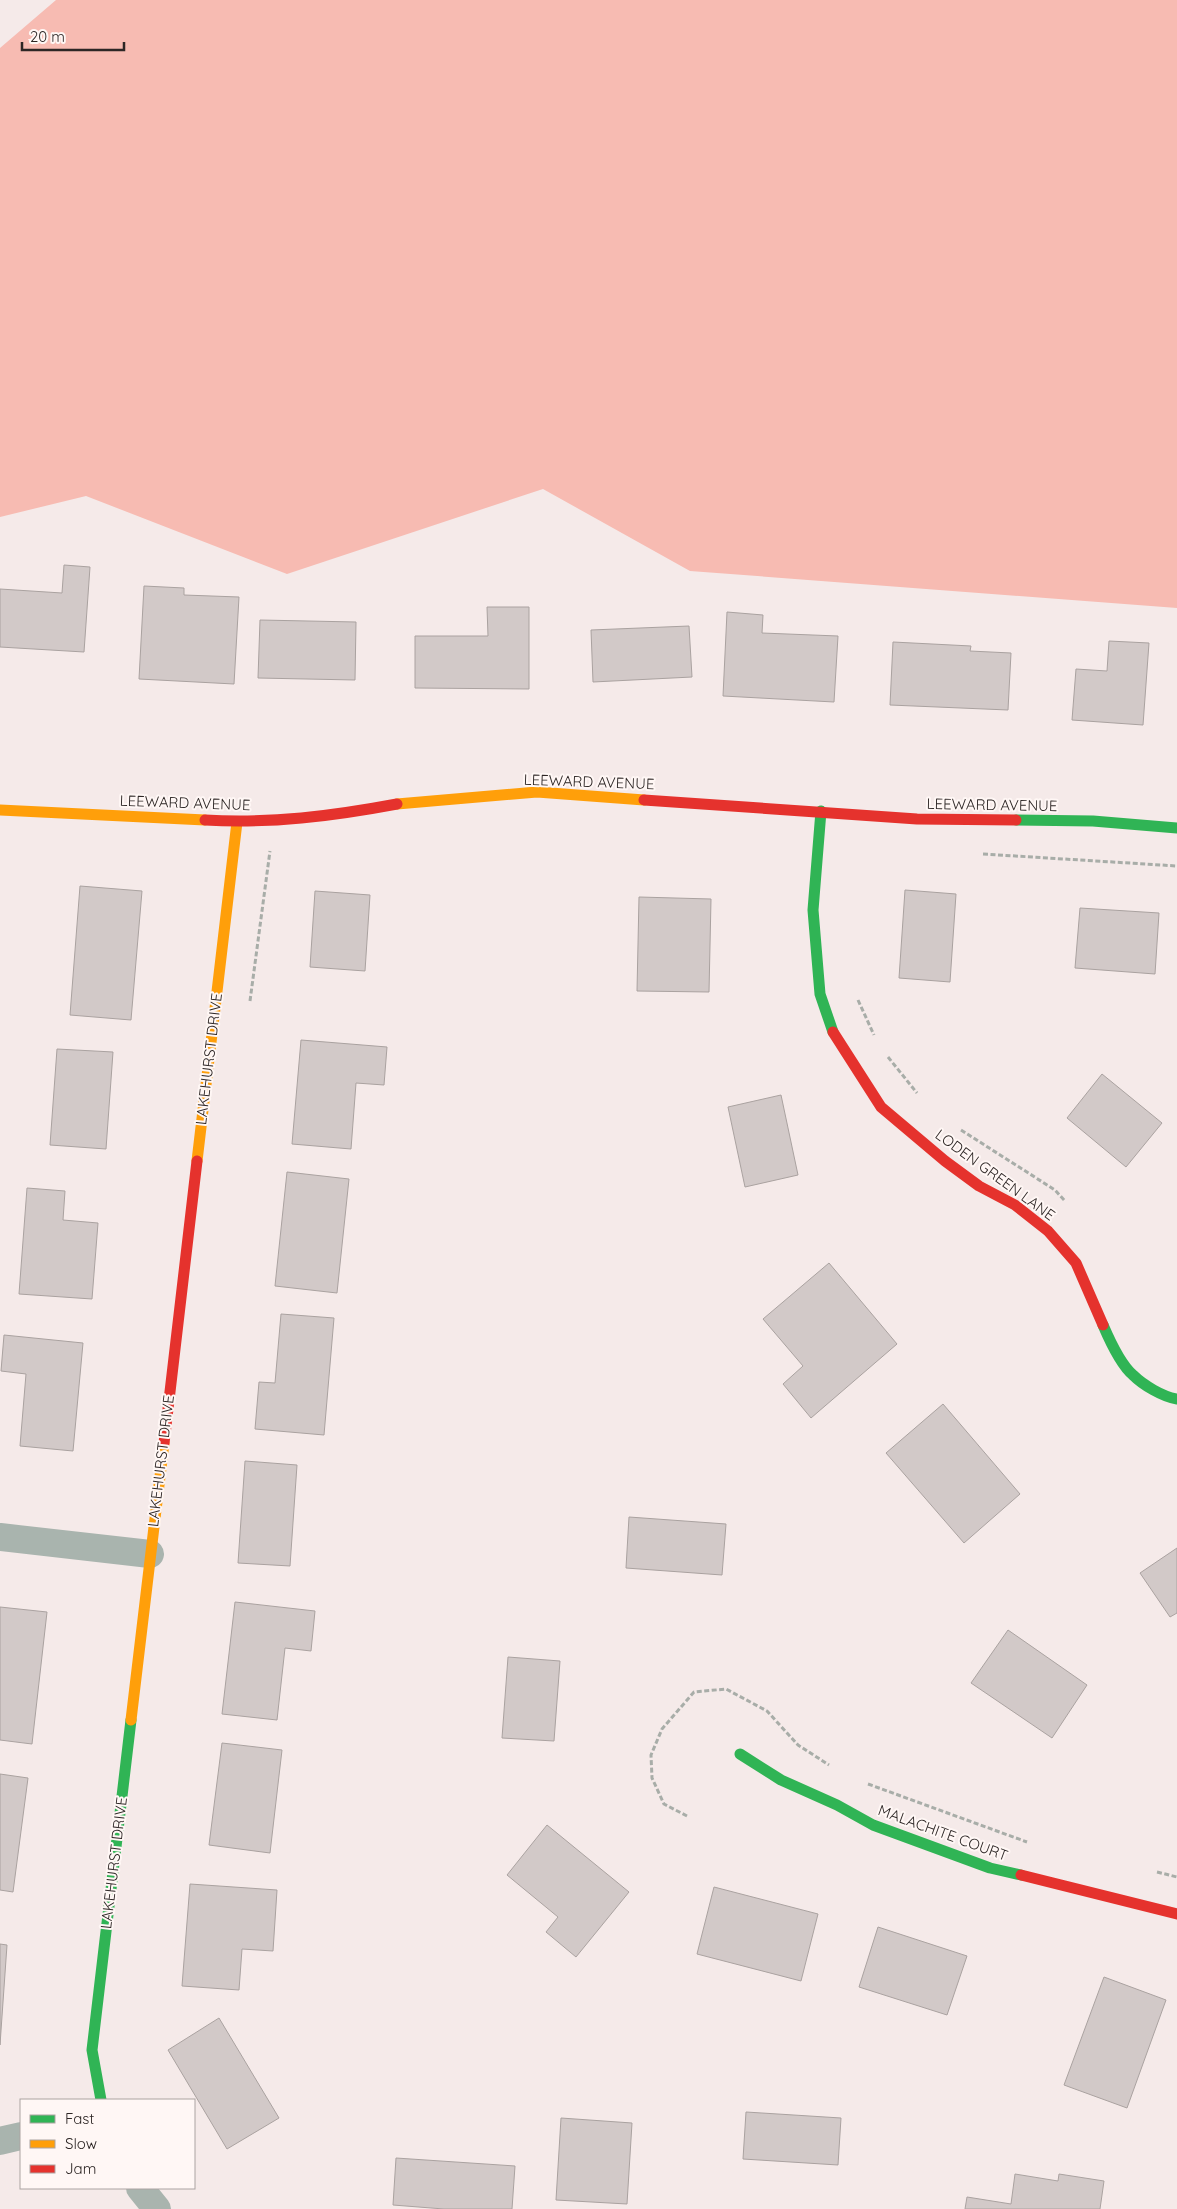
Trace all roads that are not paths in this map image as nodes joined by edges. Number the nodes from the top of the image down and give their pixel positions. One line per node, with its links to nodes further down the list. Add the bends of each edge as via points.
1 (0, 810): 3 (street, LEEWARD AVENUE)
2 (821, 811): 3 (street, LEEWARD AVENUE, via 537,792 412,801 334,816); 4 (street, LEEWARD AVENUE, via 917,818 1093,821); 5 (street, LODEN GREEN LANE, via 813,910 820,994 834,1036 881,1107 979,1186 1014,1205 1048,1231 1076,1263 1108,1339 1132,1375 1169,1398)
3 (237, 822): 7 (street, LAKEHURST DRIVE)
4 (1177, 828)
5 (1177, 1399)
6 (0, 1537): 7 (street)
7 (150, 1554): 10 (street, LAKEHURST DRIVE, via 92,2050)
8 (740, 1754): 9 (street, MALACHITE COURT, via 781,1780 873,1825 990,1868)
9 (1177, 1914)
10 (101, 2099)
11 (20, 2136): 12 (street)
12 (0, 2141)
13 (141, 2189): 14 (street)
14 (157, 2209)

